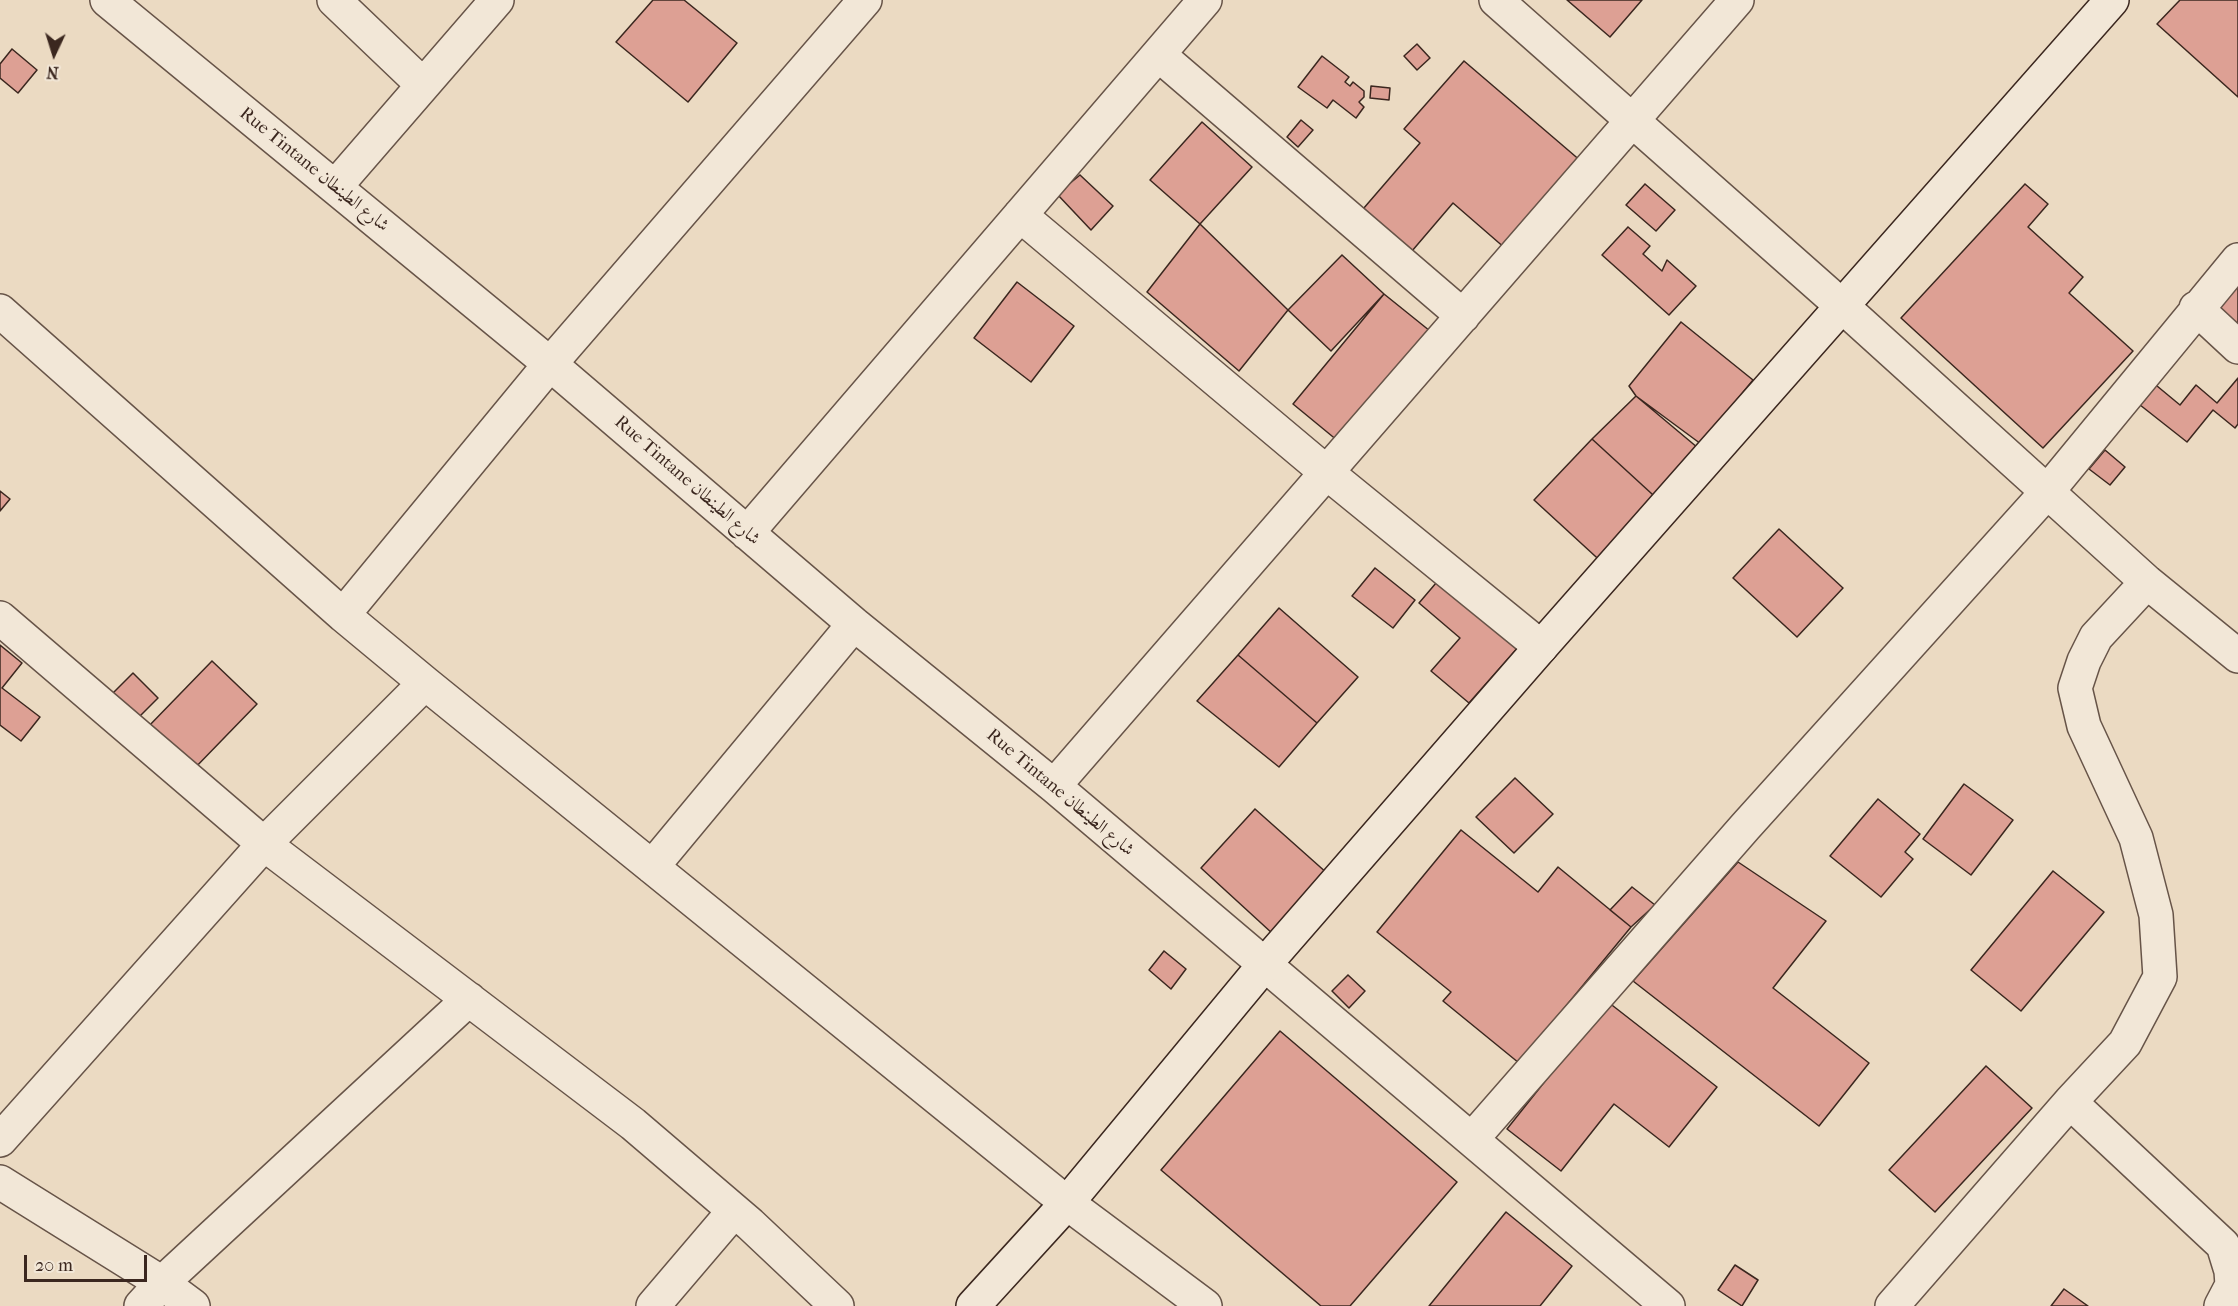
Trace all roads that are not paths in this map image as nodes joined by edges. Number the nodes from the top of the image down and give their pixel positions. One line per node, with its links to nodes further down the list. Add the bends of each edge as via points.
1 (107, 0): 12 (street, Rue Tintane شارع الطينطان)
2 (334, 0): 10 (street)
3 (497, 0): 10 (street)
4 (865, 0): 20 (street)
5 (1205, 0): 9 (street)
6 (1496, 0): 11 (street)
7 (1737, 0): 11 (street)
8 (2112, 0): 15 (street)
9 (1159, 55): 13 (street); 18 (street)
10 (423, 85): 12 (street)
11 (1633, 121): 15 (street); 18 (street)
12 (335, 187): 20 (street, Rue Tintane شارع الطينطان)
13 (1020, 215): 21 (street); 23 (street)
14 (2238, 260): 16 (street)
15 (1842, 306): 22 (street); 28 (street)
16 (2196, 308): 19 (street); 22 (street)
17 (0, 311): 25 (street)
18 (1463, 316): 21 (street)
19 (2238, 347)
20 (550, 364): 23 (street, Rue Tintane شارع الطينطان); 25 (street)
21 (1326, 472): 28 (street); 31 (street)
22 (2048, 492): 24 (street); 37 (street, via 1745,827)
23 (747, 533): 27 (street, Rue Tintane شارع الطينطان)
24 (2147, 582): 29 (street); 36 (street, via 2096,637 2075,688 2084,726 2136,838 2156,915 2160,977 2125,1043)
25 (343, 615): 30 (street)
26 (0, 618): 32 (street)
27 (855, 624): 31 (street, Rue Tintane شارع الطينطان); 33 (street)
28 (1541, 647): 34 (street)
29 (2238, 656)
30 (425, 683): 32 (street); 33 (street)
31 (1054, 786): 34 (street, Rue Tintane شارع الطينطان)
32 (264, 844): 35 (street); 38 (street)
33 (652, 867): 40 (street)
34 (1265, 964): 37 (street, Rue Tintane شارع الطينطان); 40 (street)
35 (469, 999): 41 (street, via 633,1124); 42 (street)
36 (2070, 1102): 49 (street); 50 (street, via 2223,1245 2232,1285)
37 (1472, 1139): 48 (street, Rue Tintane شارع الطينطان)
38 (0, 1140)
39 (0, 1182): 42 (street)
40 (1067, 1203): 46 (street); 47 (street)
41 (734, 1210): 44 (street); 45 (street)
42 (152, 1294): 43 (street)
43 (193, 1306)
44 (653, 1306)
45 (837, 1306)
46 (973, 1306)
47 (1205, 1306)
48 (1668, 1306)
49 (1892, 1306)
50 (2221, 1306)

